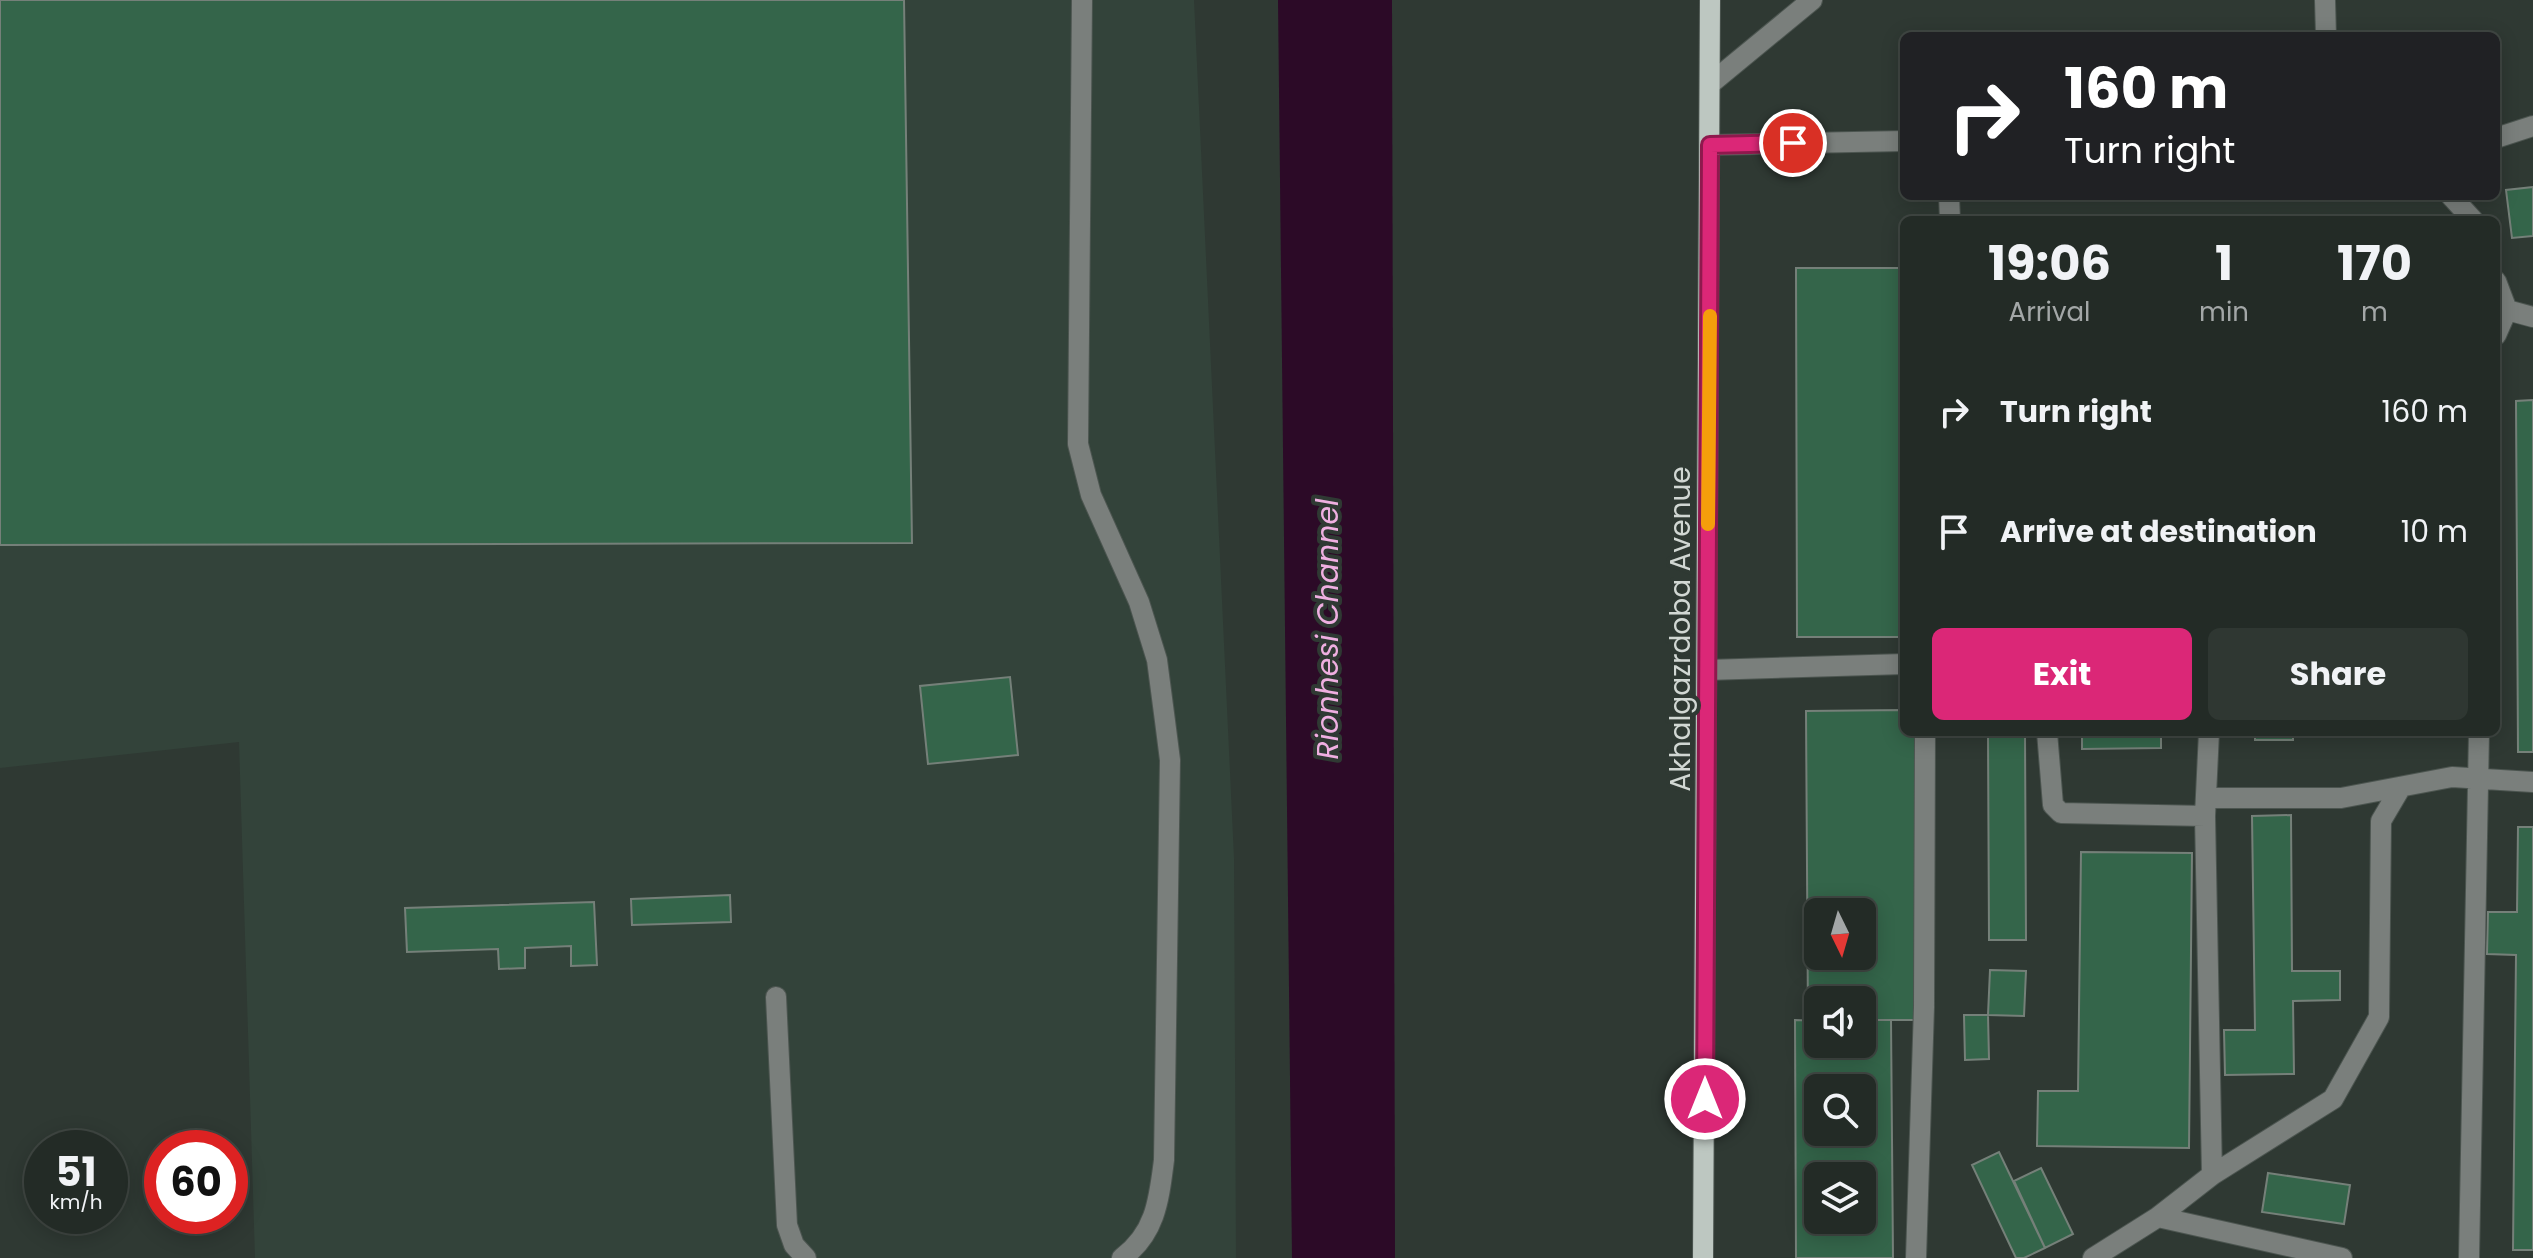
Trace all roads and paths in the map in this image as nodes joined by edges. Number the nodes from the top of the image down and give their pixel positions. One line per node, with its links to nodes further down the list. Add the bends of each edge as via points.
1 (1082, 0): 31 (street, via 1078,444 1091,495 1139,602 1157,660 1170,760 1164,1160 1147,1234)
2 (1710, 0): 6 (main road, Akhalgazrdoba Avenue)
3 (1812, 0): 6 (street)
4 (2325, 0): 5 (street)
5 (2326, 32)
6 (1710, 84): 10 (main road, Akhalgazrdoba Avenue)
7 (2533, 126): 8 (street)
8 (2500, 137)
9 (1900, 141): 10 (street)
10 (1710, 145): 18 (main road, Akhalgazrdoba Avenue)
11 (2455, 200): 12 (street)
12 (2469, 216)
13 (2500, 292): 14 (street)
14 (2507, 310): 15 (street); 16 (street)
15 (2533, 317)
16 (2500, 326)
17 (1900, 664): 18 (street)
18 (1707, 670): 32 (main road, Akhalgazrdoba Avenue)
19 (1925, 736): 33 (street)
20 (2047, 736): 26 (street, via 2053,805 2061,813)
21 (2209, 736): 26 (street)
22 (2479, 736): 23 (street)
23 (2478, 778): 24 (street); 25 (street, via 2452,777); 36 (street)
24 (2533, 782)
25 (2401, 787): 26 (street, via 2341,798); 28 (street, via 2381,821 2379,1017 2333,1099)
26 (2206, 807): 28 (street)
27 (776, 997): 30 (street, via 787,1225)
28 (2212, 1175): 29 (street)
29 (2158, 1217): 34 (street); 35 (street)
30 (806, 1258)
31 (1122, 1258)
32 (1703, 1258)
33 (1916, 1258)
34 (2093, 1258)
35 (2342, 1258)
36 (2469, 1258)

